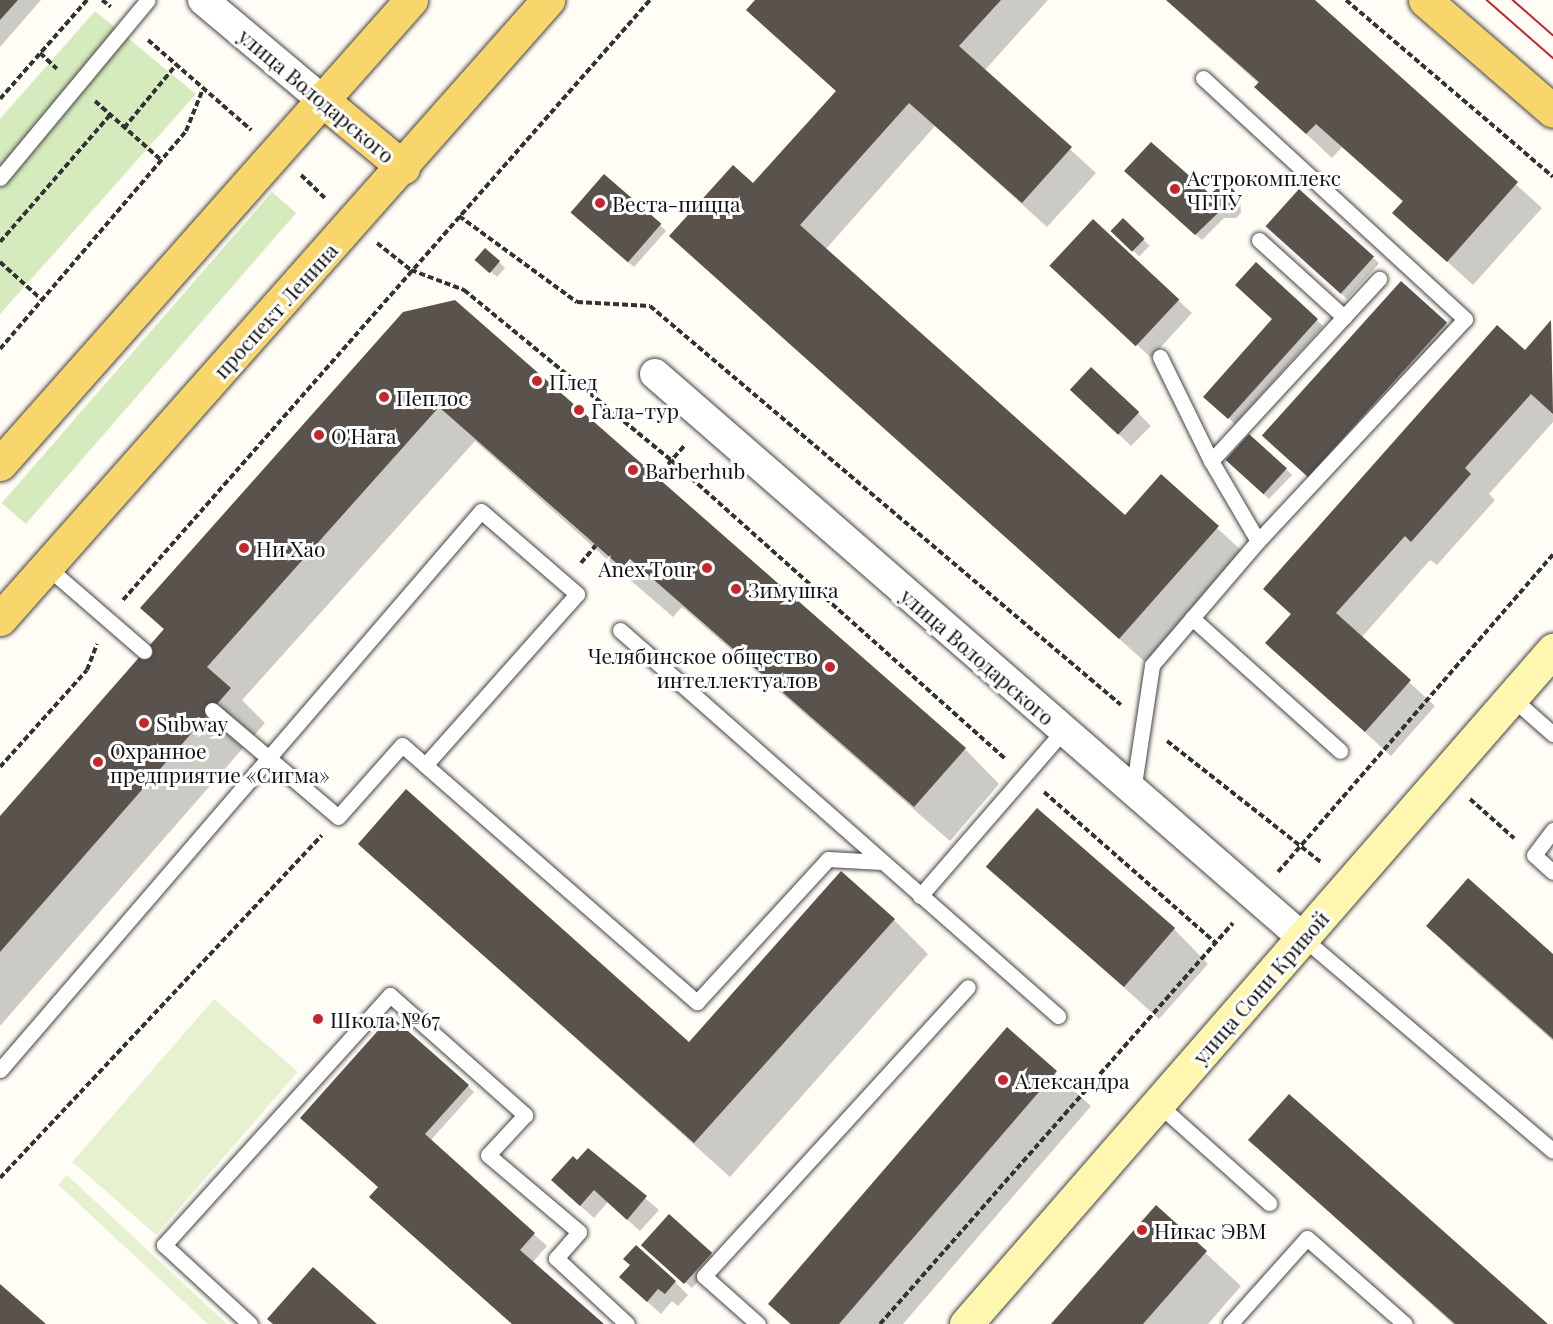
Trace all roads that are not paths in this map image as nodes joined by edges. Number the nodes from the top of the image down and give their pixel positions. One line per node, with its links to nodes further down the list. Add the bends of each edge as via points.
1 (148, 0): 10 (lane)
2 (204, 0): 7 (street, улица Володарского)
3 (411, 0): 7 (main road)
4 (548, 0): 9 (main road, проспект Ленина)
5 (1425, 0): 8 (main road)
6 (1203, 78): 18 (lane, via 1465,319)
7 (321, 99): 9 (main road, улица Володарского); 17 (main road)
8 (1553, 111)
9 (403, 167): 19 (main road, проспект Ленина)
10 (0, 178)
11 (1259, 240): 13 (lane)
12 (1379, 279): 13 (lane)
13 (1344, 317): 16 (lane)
14 (1160, 357): 16 (lane)
15 (655, 374): 27 (street, улица Володарского)
16 (1211, 461): 18 (lane)
17 (0, 464)
18 (1258, 541): 20 (lane)
19 (46, 566): 21 (main road, проспект Ленина); 24 (lane)
20 (1192, 618): 29 (lane); 32 (lane, via 1152,665)
21 (0, 619)
22 (620, 630): 34 (lane)
23 (1553, 650): 25 (street, улица Сони Кривой)
24 (144, 651)
25 (1511, 697): 28 (lane); 37 (street, улица Сони Кривой)
26 (212, 710): 30 (lane)
27 (1063, 731): 32 (street, улица Володарского); 36 (lane)
28 (1553, 734)
29 (1340, 751)
30 (269, 760): 31 (lane, via 338,817 402,745); 31 (lane, via 481,511 577,594); 40 (lane)
31 (425, 765): 34 (lane, via 697,1002 828,859)
32 (1133, 791): 37 (street, улица Володарского)
33 (1553, 830): 35 (lane, via 1534,855)
34 (882, 862): 36 (lane)
35 (1553, 872)
36 (920, 896): 39 (lane)
37 (1303, 938): 41 (street, улица Сони Кривой); 42 (lane)
38 (968, 987): 46 (lane, via 704,1276)
39 (1058, 1016)
40 (0, 1070)
41 (1158, 1104): 43 (lane); 47 (street, улица Сони Кривой)
42 (1553, 1151)
43 (1269, 1203)
44 (250, 1324): 45 (lane, via 164,1245 390,995 525,1115 488,1155 579,1232 556,1258)
45 (627, 1324)
46 (758, 1324)
47 (966, 1324)
48 (1230, 1324): 49 (lane, via 1307,1238)
49 (1405, 1324)

